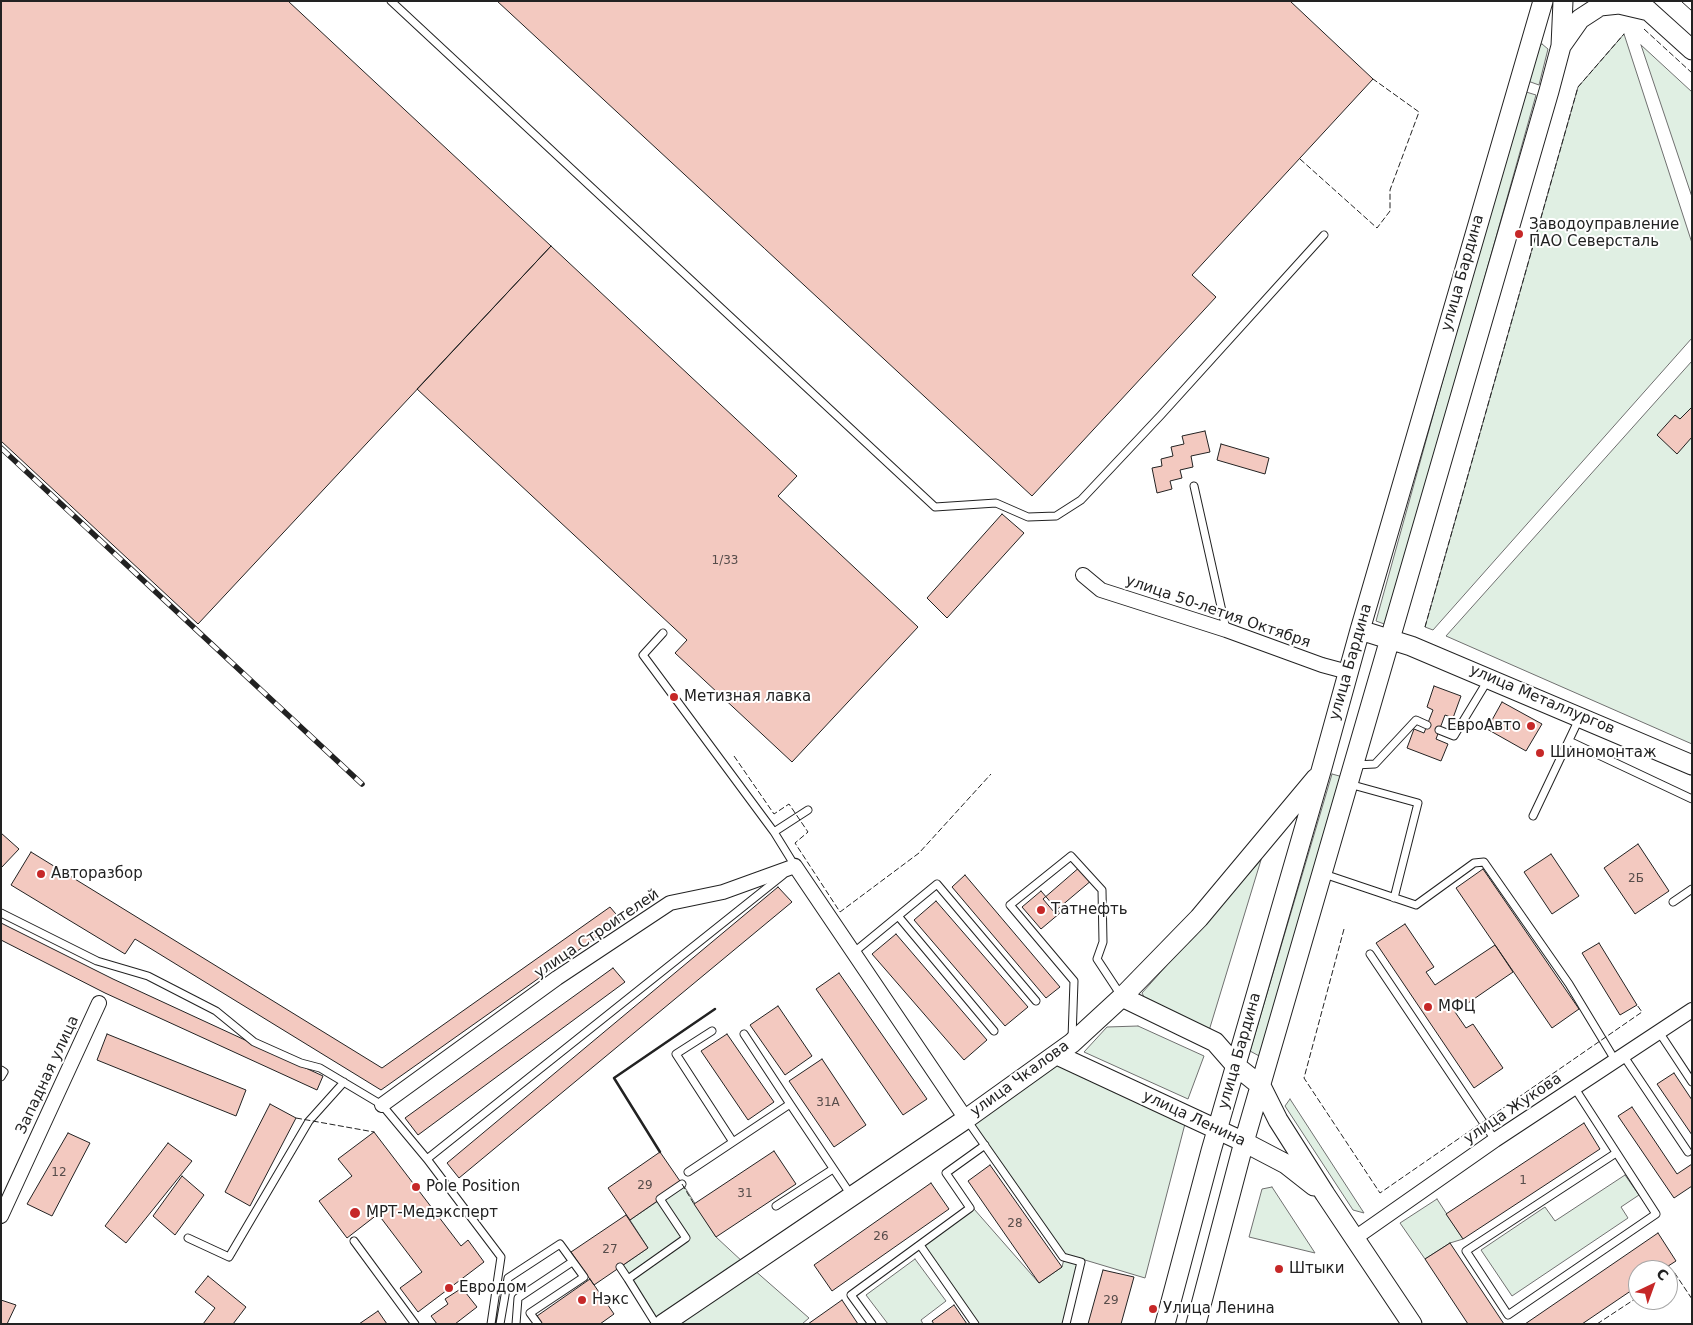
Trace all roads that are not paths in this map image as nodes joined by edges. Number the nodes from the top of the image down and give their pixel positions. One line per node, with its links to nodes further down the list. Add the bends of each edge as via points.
1 (391, 1): 8 (lane, via 935,507 996,504 1028,517 1056,516 1080,500 1161,416)
2 (1563, 1): 5 (main road, улица Бардина)
3 (1539, 3): 7 (main road, улица Бардина)
4 (1644, 6): 5 (main road, via 1600,6 1580,19); 6 (main road)
5 (1561, 46): 9 (main road, улица Бардина)
6 (1692, 50)
7 (1474, 234): 9 (main road); 13 (main road, улица Бардина)
8 (1324, 235)
9 (1505, 242): 15 (main road, улица Бардина)
10 (1194, 486): 12 (lane)
11 (1083, 575): 12 (street, улица 50-летия Октября, via 1100,590)
12 (1226, 630): 16 (street, улица 50-летия Октября)
13 (1360, 630): 15 (main road, улица Металлургов); 16 (main road, улица Бардина)
14 (663, 633): 29 (lane, via 643,655)
15 (1390, 639): 17 (main road, улица Металлургов); 22 (main road, улица Бардина)
16 (1348, 672): 24 (main road, улица Бардина)
17 (1490, 678): 18 (main road, улица Металлургов); 20 (lane, via 1454,736)
18 (1581, 716): 21 (lane); 23 (main road, улица Металлургов)
19 (1427, 725): 22 (lane, via 1416,720 1375,764)
20 (1439, 730)
21 (1569, 741): 26 (lane); 28 (lane)
22 (1353, 765): 25 (main road, улица Бардина)
23 (1692, 765)
24 (1321, 771): 39 (main road, улица Чкалова, via 1198,918); 50 (main road, улица Бардина)
25 (1347, 783): 31 (main road, улица Бардина); 33 (lane, via 1418,804)
26 (1692, 799)
27 (808, 810): 29 (lane)
28 (1532, 816)
29 (774, 832): 30 (lane)
30 (795, 866): 37 (street); 58 (street, улица Строителей, via 723,892 670,903 557,978); 67 (lane)
31 (1322, 873): 33 (lane); 55 (main road, улица Бардина)
32 (1692, 888): 34 (lane)
33 (1394, 898): 49 (lane, via 1416,905 1474,863 1484,862)
34 (1673, 902)
35 (1, 913): 53 (lane, via 97,961 148,976 216,1011 254,1042 301,1064 320,1068)
36 (898, 916): 37 (lane); 40 (lane, via 937,884); 44 (lane)
37 (853, 954): 59 (street)
38 (1370, 954): 61 (lane)
39 (1122, 997): 47 (main road, улица Чкалова); 47 (lane, via 1097,959 1103,942 1102,890 1071,856 1010,905 1074,981); 50 (main road, улица Ленина, via 1215,1042)
40 (1036, 1001)
41 (99, 1003): 71 (street, Западная улица)
42 (1692, 1010): 45 (street, улица Жукова)
43 (712, 1030): 62 (lane, via 676,1054)
44 (994, 1031)
45 (1659, 1032): 49 (street, улица Жукова); 54 (lane)
46 (744, 1034): 57 (lane)
47 (1072, 1043): 48 (main road, улица Чкалова)
48 (1057, 1055): 59 (main road, улица Чкалова); 60 (main road, улица Ленина)
49 (1619, 1058): 56 (street, улица Жукова); 65 (lane)
50 (1236, 1066): 55 (main road, улица Ленина); 60 (main road, улица Бардина)
51 (1, 1070): 52 (lane, via 4,1072)
52 (1, 1077)
53 (344, 1082): 58 (lane); 76 (lane, via 309,1121 229,1257)
54 (1692, 1082)
55 (1261, 1086): 63 (main road, улица Бардина); 72 (main road, улица Ленина)
56 (1574, 1087): 61 (street, улица Жукова); 66 (lane)
57 (790, 1104): 62 (lane); 68 (lane)
58 (382, 1105): 67 (lane)
59 (966, 1118): 64 (lane); 73 (main road, улица Чкалова)
60 (1217, 1129): 63 (main road, улица Ленина); 93 (main road, улица Бардина)
61 (1495, 1140): 77 (street, улица Жукова)
62 (733, 1142): 69 (lane)
63 (1244, 1142): 72 (main road, улица Ленина, via 1286,1164); 94 (main road, улица Бардина)
64 (985, 1145): 79 (lane, via 946,1173 970,1208); 92 (lane, via 1063,1257 1081,1262)
65 (1688, 1152)
66 (1616, 1153): 66 (lane, via 1656,1214 1508,1315 1466,1251)
67 (427, 1159): 84 (lane, via 501,1257)
68 (833, 1169): 73 (lane); 74 (lane)
69 (688, 1172)
70 (682, 1184): 82 (lane, via 660,1199 686,1238)
71 (6, 1193): 75 (street, Западная улица)
72 (1324, 1194): 77 (main road, улица Ленина)
73 (851, 1196): 89 (main road, улица Чкалова)
74 (776, 1206)
75 (1, 1216)
76 (188, 1238)
77 (1355, 1238): 95 (main road, улица Ленина)
78 (354, 1241): 83 (lane)
79 (920, 1245): 90 (lane, via 851,1295); 91 (lane)
80 (572, 1262): 85 (lane, via 560,1244 508,1278); 86 (lane, via 518,1298); 87 (lane, via 584,1278 530,1313)
81 (620, 1267): 82 (lane)
82 (628, 1278): 88 (lane)
83 (415, 1324)
84 (491, 1324)
85 (500, 1324)
86 (516, 1324)
87 (538, 1324)
88 (656, 1324)
89 (663, 1324)
90 (872, 1324)
91 (975, 1324)
92 (1066, 1324)
93 (1165, 1324)
94 (1196, 1324)
95 (1412, 1324)

